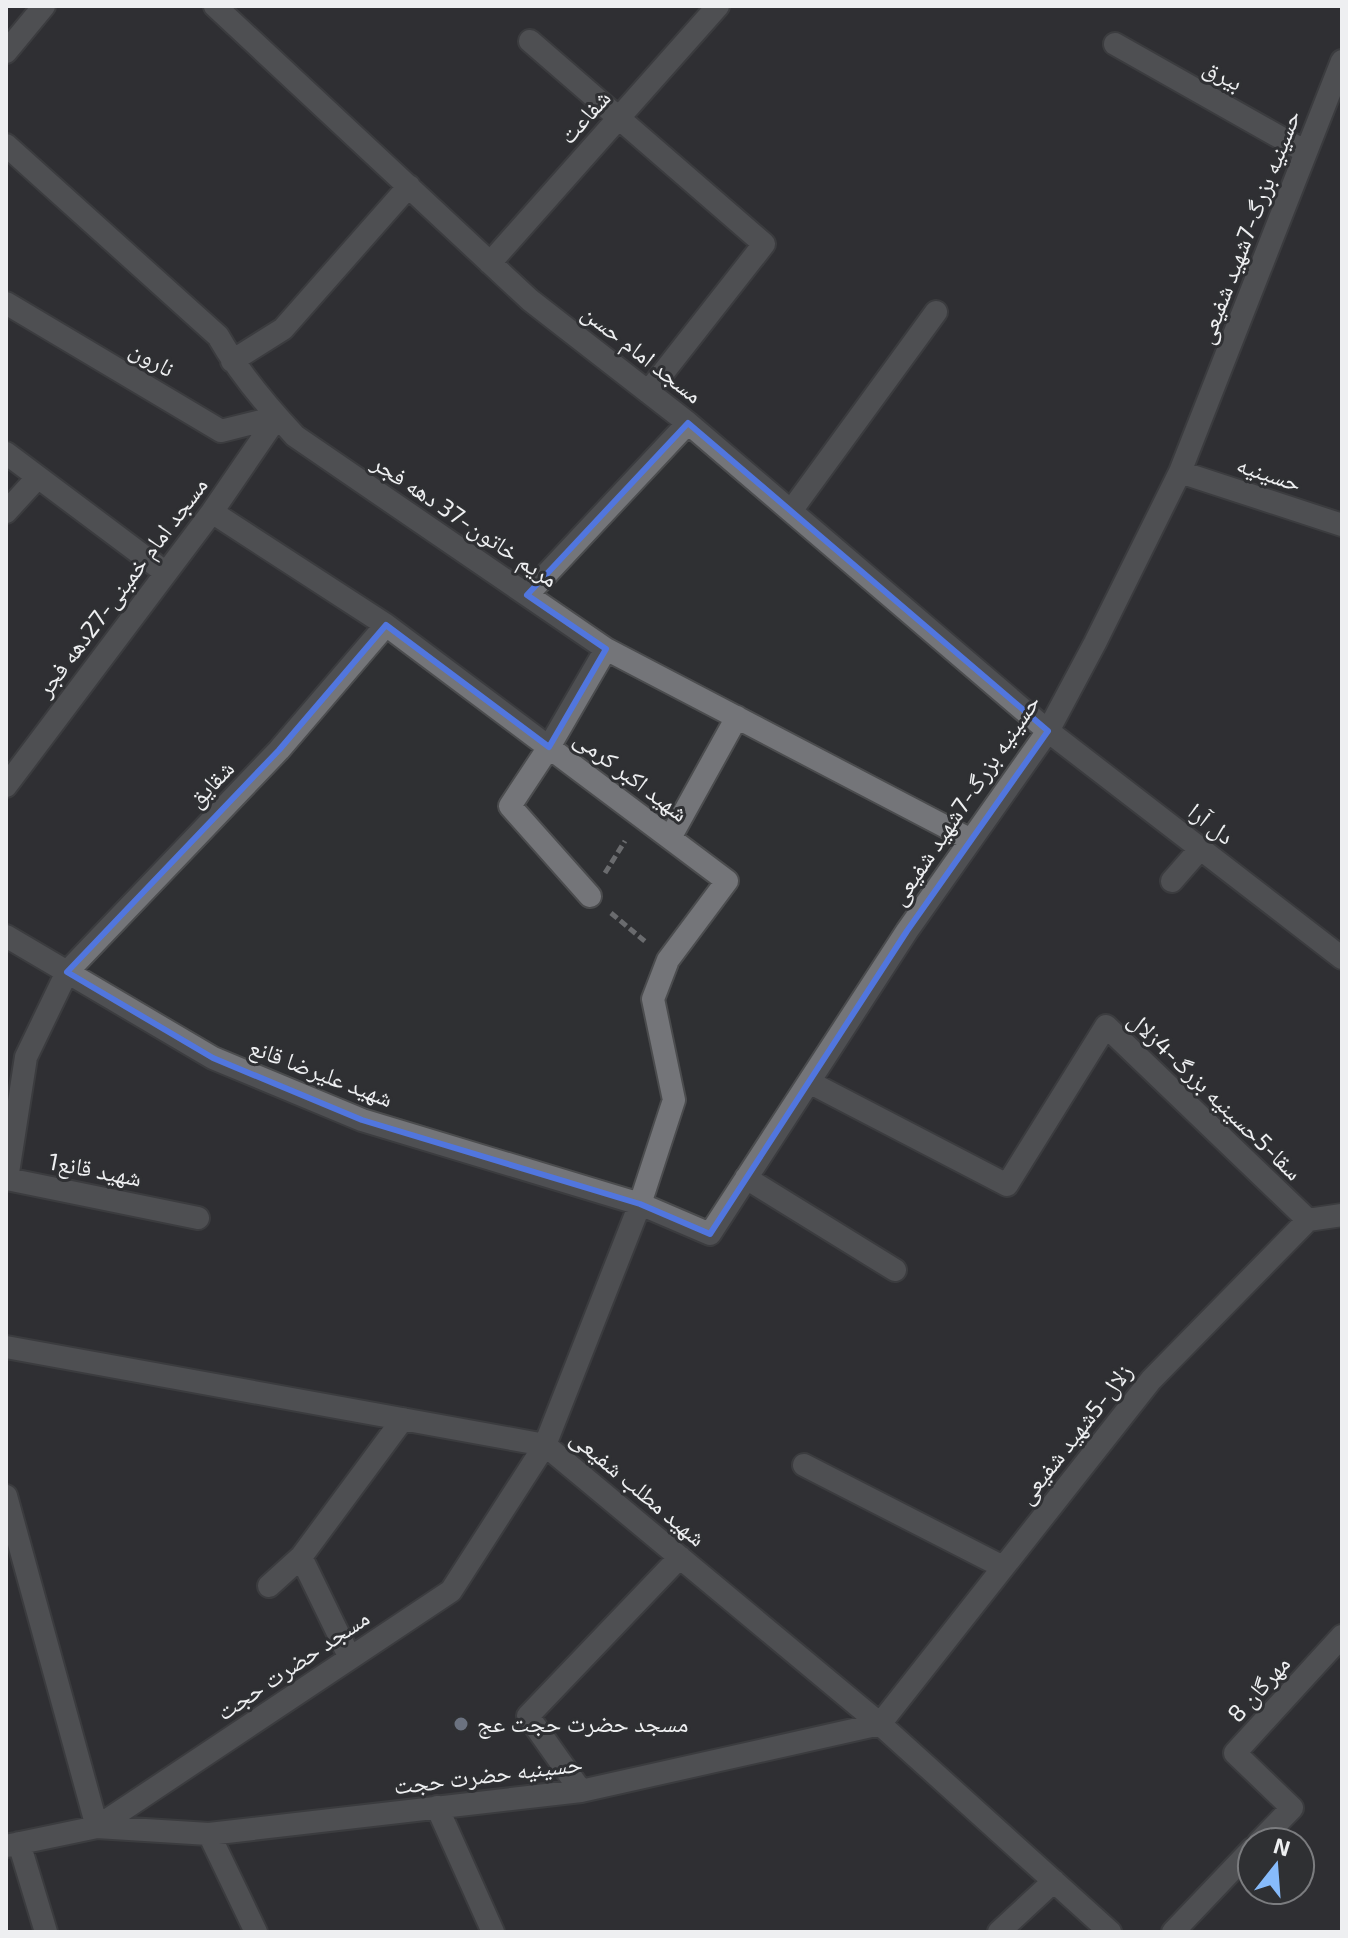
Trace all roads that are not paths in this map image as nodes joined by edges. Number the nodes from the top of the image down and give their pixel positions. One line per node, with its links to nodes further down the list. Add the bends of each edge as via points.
1 (44, 6): 6 (street)
2 (215, 6): 11 (street, مسجد امام حسن)
3 (718, 6): 8 (street, شفاعت)
4 (530, 41): 8 (street)
5 (1115, 44): 10 (street, بیرق)
6 (6, 52)
7 (1342, 61): 10 (street, حسینیه بزرگ-7شهید شفیعی)
8 (620, 117): 12 (street, شفاعت); 16 (street, via 764,244)
9 (6, 145): 15 (street, مریم خاتون-37 دهه فجر, via 218,336)
10 (1306, 152): 20 (street, حسینیه بزرگ-7شهید شفیعی)
11 (409, 186): 12 (street, مسجد امام حسن); 15 (street, via 283,329)
12 (490, 263): 16 (street, مسجد امام حسن)
13 (6, 303): 17 (street, نارون, via 221,431)
14 (936, 312): 22 (street)
15 (232, 361): 17 (street, مریم خاتون-37 دهه فجر)
16 (648, 392): 18 (street, مسجد امام حسن)
17 (277, 417): 24 (street, مسجد امام خمینی-27دهه فجر); 27 (street, مریم خاتون-37 دهه فجر, via 295,436)
18 (688, 423): 22 (street, مسجد امام حسن); 27 (street)
19 (6, 453): 21 (street)
20 (1180, 472): 25 (street, حسینیه); 31 (street, حسینیه بزرگ-7شهید شفیعی)
21 (38, 477): 23 (street); 26 (street)
22 (791, 511): 31 (street, مسجد امام حسن)
23 (6, 512)
24 (212, 512): 26 (street, مسجد امام خمینی-27دهه فجر); 28 (street, شهید اکبر کرمی)
25 (1342, 525)
26 (166, 573): 33 (street, مسجد امام خمینی-27دهه فجر)
27 (527, 595): 29 (street, مریم خاتون-37 دهه فجر)
28 (386, 625): 32 (street, شهید اکبر کرمی); 41 (street, شقایق, via 279,750)
29 (606, 649): 30 (street, مریم خاتون-37 دهه فجر); 32 (street)
30 (737, 717): 34 (street); 35 (street, مریم خاتون-37 دهه فجر)
31 (1048, 731): 35 (street, حسینیه بزرگ-7شهید شفیعی); 36 (street, دل آرا)
32 (549, 747): 34 (street, شهید اکبر کرمی); 38 (street, via 510,806)
33 (6, 786)
34 (670, 838): 44 (street, شهید اکبر کرمی, via 727,881 668,960 653,999 674,1100)
35 (971, 840): 42 (street, حسینیه بزرگ-7شهید شفیعی)
36 (1200, 849): 37 (street); 40 (street, دل آرا)
37 (1172, 881)
38 (590, 896)
39 (6, 936): 41 (street, شهید علیرضا قانع)
40 (1342, 958)
41 (67, 972): 44 (street, شهید علیرضا قانع, via 213,1058 362,1120); 46 (street, 1شهید قانع, via 26,1057 7,1179)
42 (809, 1082): 43 (street, حسینیه بزرگ-7شهید شفیعی); 47 (street, سقا-5حسینیه بزرگ-4زلال, via 1007,1185 1106,1026)
43 (746, 1178): 44 (street, حسینیه بزرگ-7شهید شفیعی, via 710,1234); 48 (street)
44 (640, 1204): 51 (street)
45 (1342, 1215): 47 (street)
46 (198, 1218)
47 (1308, 1220): 56 (street, زلال-5شهید شفیعی, via 1151,1380)
48 (895, 1270)
49 (6, 1347): 50 (street, شهید مطلب شفیعی)
50 (403, 1419): 51 (street, شهید مطلب شفیعی); 54 (street)
51 (545, 1445): 55 (street, شهید مطلب شفیعی); 59 (street, مسجد حضرت حجت, via 451,1591)
52 (804, 1465): 56 (street)
53 (6, 1496): 64 (street)
54 (301, 1557): 57 (street); 59 (street)
55 (680, 1557): 60 (street, شهید مطلب شفیعی); 61 (street, via 528,1716)
56 (1003, 1567): 60 (street, زلال-5شهید شفیعی)
57 (269, 1586)
58 (1342, 1636): 63 (street, مهرگان 8, via 1235,1753 1292,1808)
59 (350, 1658): 64 (street, مسجد حضرت حجت)
60 (880, 1724): 61 (street, حسینیه حضرت حجت); 68 (street, شهید مطلب شفیعی)
61 (581, 1791): 62 (street, حسینیه حضرت حجت)
62 (437, 1807): 65 (street, حسینیه حضرت حجت); 71 (street)
63 (1275, 1826)
64 (97, 1827): 65 (street, حسینیه حضرت حجت); 66 (street, مسجد حضرت حجت)
65 (209, 1834): 70 (street)
66 (12, 1844): 69 (street)
67 (1236, 1866): 74 (street)
68 (1054, 1881): 72 (street); 73 (street, شهید مطلب شفیعی)
69 (46, 1932)
70 (256, 1932)
71 (493, 1932)
72 (999, 1932)
73 (1110, 1932)
74 (1173, 1932)

